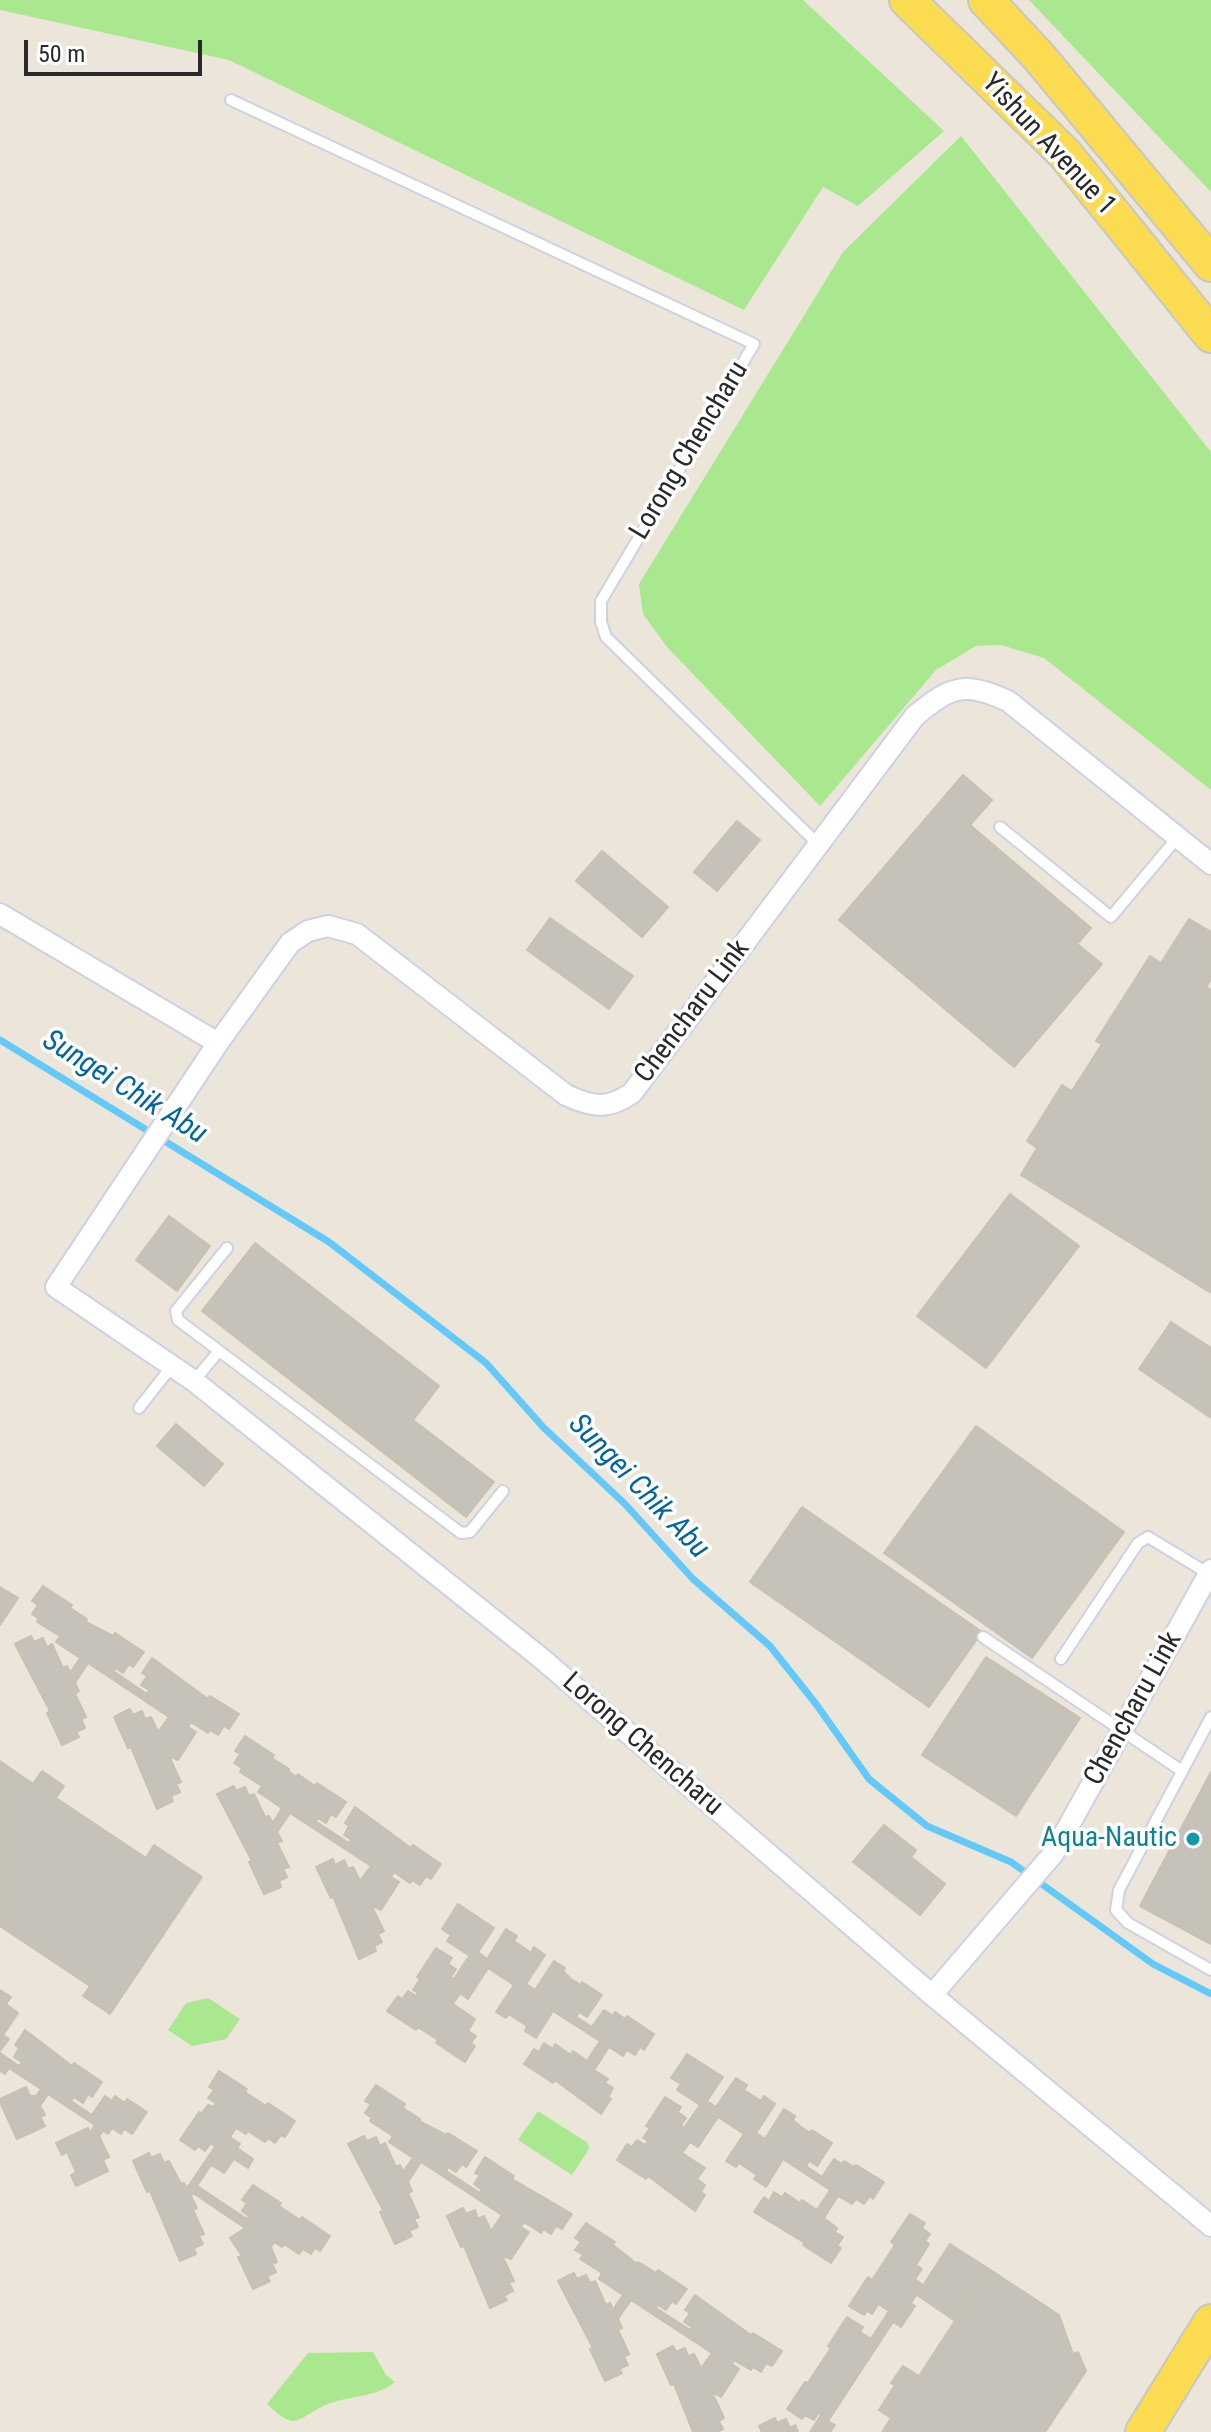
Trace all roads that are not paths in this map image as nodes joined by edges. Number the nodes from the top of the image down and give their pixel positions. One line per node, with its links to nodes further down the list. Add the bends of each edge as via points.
1 (907, 0): 5 (main road, Yishun Avenue 1, via 1065,154)
2 (986, 0): 4 (main road, Yishun Avenue 1)
3 (231, 100): 8 (lane, Lorong Chencharu, via 754,344 601,601 601,622 606,637)
4 (1211, 264)
5 (1211, 335)
6 (1000, 827): 7 (lane, via 1111,917)
7 (1177, 838): 8 (street, Chencharu Link, via 1008,701 983,689 960,689 941,695 915,716); 9 (street, Chencharu Link)
8 (820, 846): 11 (street, Chencharu Link, via 632,1093 619,1102 602,1107 566,1095 357,934 342,928 308,931 290,943)
9 (1211, 864)
10 (0, 914): 11 (street)
11 (218, 1043): 13 (street, Chencharu Link)
12 (227, 1248): 14 (lane, via 176,1311)
13 (56, 1287): 15 (street, Lorong Chencharu)
14 (219, 1351): 16 (lane); 18 (lane, via 461,1533 470,1532)
15 (172, 1366): 16 (street, Lorong Chencharu); 17 (lane)
16 (194, 1381): 26 (street, Lorong Chencharu, via 541,1658)
17 (139, 1408)
18 (503, 1491)
19 (1210, 1572): 21 (lane, via 1148,1537 1138,1543); 23 (street, Chencharu Link)
20 (983, 1637): 23 (lane)
21 (1061, 1659)
22 (1211, 1717): 24 (lane)
23 (1122, 1732): 24 (lane); 26 (street, Chencharu Link, via 1053,1854)
24 (1182, 1771): 25 (lane, via 1119,1890 1116,1910 1128,1923)
25 (1211, 1970)
26 (932, 1995): 27 (street, Lorong Chencharu)
27 (1211, 2226)
28 (1211, 2322): 29 (main road)
29 (1143, 2432)

